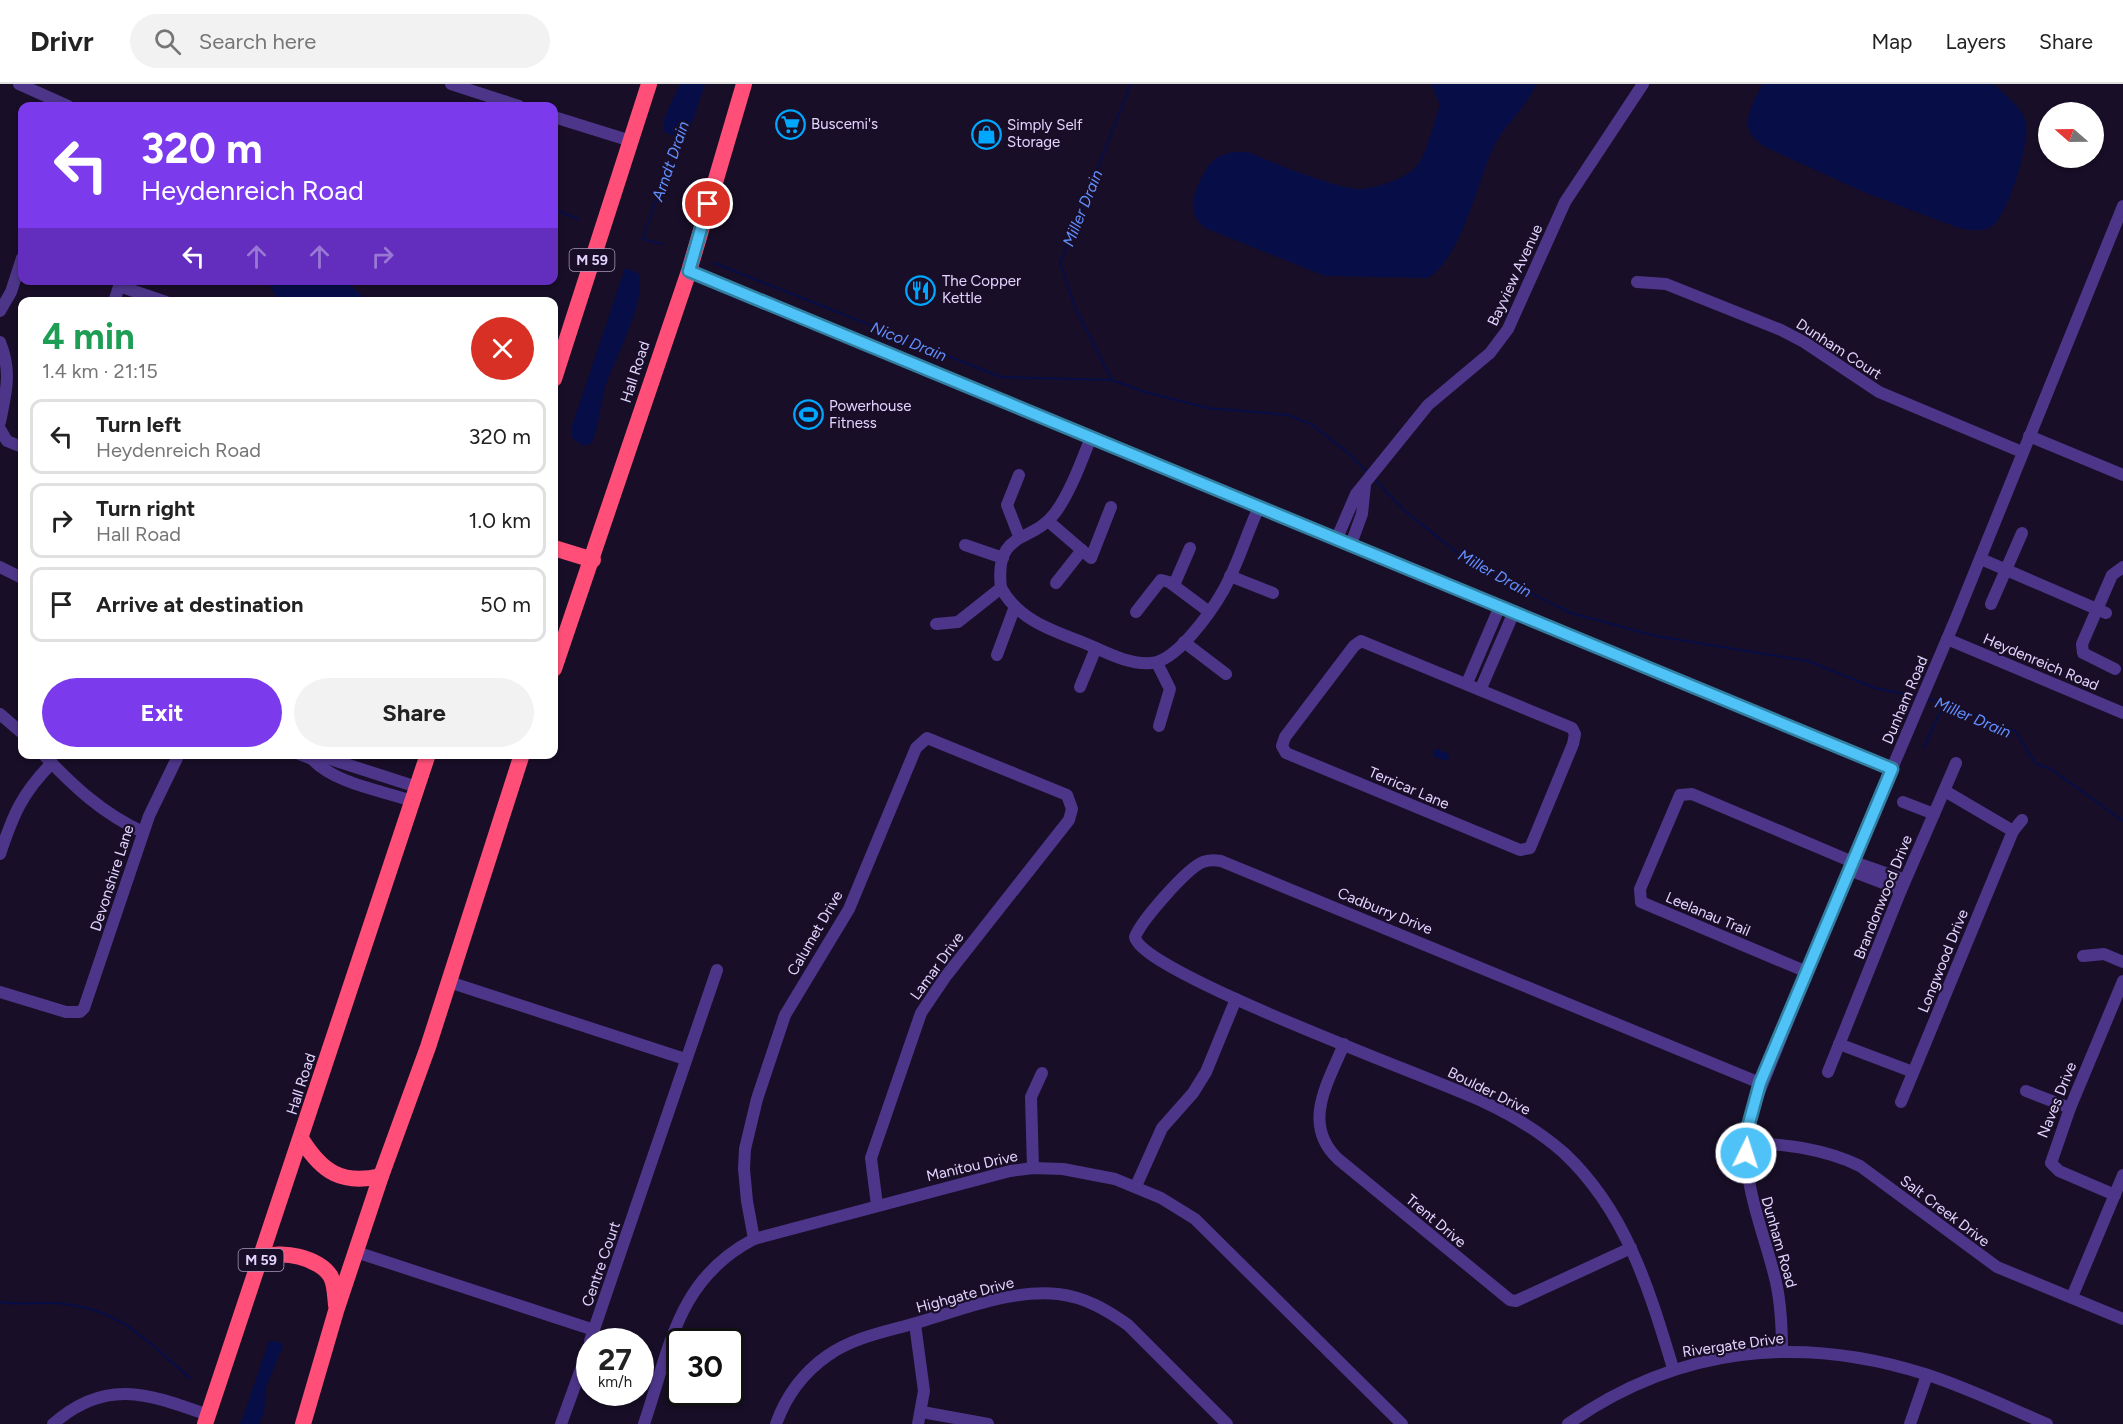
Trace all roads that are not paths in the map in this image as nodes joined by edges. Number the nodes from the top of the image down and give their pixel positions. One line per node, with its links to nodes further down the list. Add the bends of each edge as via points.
1 (19, 84): 6 (street)
2 (451, 84): 7 (street)
3 (649, 84): 9 (highway, M 59)
4 (744, 84): 12 (highway, Hall Road)
5 (1643, 84): 27 (street, Bayview Avenue, via 1565,202 1508,329 1490,353 1428,405)
6 (59, 102)
7 (507, 102)
8 (558, 118): 9 (street)
9 (631, 141): 18 (highway, M 59)
10 (2123, 206): 21 (street, Dunham Road)
11 (18, 270): 16 (street)
12 (689, 271): 22 (street); 41 (highway, Hall Road)
13 (1637, 282): 24 (street, Dunham Court, via 1666,284 1774,327 1804,342 1879,392)
14 (125, 285): 15 (street)
15 (154, 297)
16 (0, 311)
17 (0, 342): 19 (street, via 7,363 8,385)
18 (558, 367)
19 (0, 422)
20 (0, 429): 23 (street, via 7,441)
21 (2029, 436): 24 (street, Dunham Road); 25 (street)
22 (1091, 437): 29 (street); 30 (street, via 1061,504)
23 (18, 445)
24 (2022, 452): 40 (street, Dunham Road)
25 (2123, 475)
26 (1019, 476): 32 (street, via 1007,505)
27 (1365, 485): 33 (street, Bayview Avenue, via 1353,499); 34 (street, Bayview Avenue, via 1362,514)
28 (1112, 507): 38 (street, via 1091,558)
29 (1259, 507): 33 (street); 46 (street)
30 (1048, 521): 32 (street); 38 (street)
31 (2022, 533): 44 (street)
32 (1019, 536): 39 (street)
33 (1337, 538): 34 (street)
34 (1352, 544): 52 (street)
35 (965, 545): 39 (street)
36 (1190, 548): 48 (street)
37 (558, 549): 41 (highway)
38 (1082, 550): 47 (street)
39 (1003, 558): 49 (street)
40 (1981, 559): 44 (street); 59 (street, Dunham Road)
41 (593, 560): 61 (highway, Hall Road)
42 (0, 567): 45 (street)
43 (2123, 567): 55 (street, via 2112,575)
44 (2006, 570): 51 (street); 55 (street)
45 (18, 576)
46 (1230, 576): 50 (street); 54 (street)
47 (1056, 583)
48 (1174, 585): 54 (street); 56 (street, via 1161,580)
49 (1001, 588): 53 (street); 58 (street, via 963,619)
50 (1273, 593)
51 (1991, 604)
52 (1500, 606): 57 (street); 67 (street)
53 (1014, 609): 62 (street); 63 (street)
54 (1208, 611): 60 (street)
55 (2102, 611): 65 (street, via 2082,644 2083,653)
56 (1136, 612)
57 (1514, 612): 69 (street); 82 (street)
58 (936, 624)
59 (1947, 639): 70 (street, Heydenreich Road); 82 (street, Dunham Road)
60 (1184, 642): 64 (street, via 1170,657); 66 (street)
61 (558, 644)
62 (1096, 648): 64 (street, via 1131,662); 68 (street)
63 (997, 655)
64 (1157, 663): 72 (street, via 1170,689)
65 (2115, 669)
66 (1226, 674)
67 (1467, 682): 69 (street); 69 (street, Terricar Lane, via 1366,641 1354,646 1285,737 1283,749 1525,851 1533,842 1575,734 1568,724)
68 (1080, 687)
69 (1481, 688)
70 (2123, 713)
71 (0, 714): 73 (street)
72 (1159, 726)
73 (18, 730)
74 (47, 759): 91 (street, via 95,803); 92 (street, via 18,804)
75 (176, 759): 91 (street, Devonshire Lane)
76 (312, 759): 83 (street, via 322,769)
77 (330, 759): 81 (street)
78 (426, 759): 85 (highway, Hall Road / M 59)
79 (520, 759): 100 (highway)
80 (1956, 763): 84 (street, Brandonwood Drive)
81 (351, 765): 83 (street); 85 (street)
82 (1892, 769): 93 (street, Dunham Road)
83 (346, 779): 85 (street)
84 (1944, 791): 88 (street, Brandonwood Drive); 90 (street)
85 (415, 794): 113 (highway, Hall Road / M 59)
86 (1903, 802): 88 (street)
87 (1072, 804): 120 (street, Lamar Drive, via 1069,820 921,1013 871,1158); 121 (street, Calumet Drive, via 1062,793 936,740 927,738 918,744 849,909 785,1015 757,1099 745,1159 745,1190)
88 (1934, 814): 94 (street, Brandonwood Drive)
89 (2022, 820): 90 (street, Longwood Drive)
90 (2013, 831): 107 (street, Longwood Drive)
91 (143, 832): 101 (street, Devonshire Lane, via 87,1002 80,1012 66,1012)
92 (0, 854)
93 (1851, 865): 94 (street); 98 (street, Dunham Road); 98 (street, Leelanau Trail, via 1848,860 1683,792 1640,889 1641,902)
94 (1903, 885): 104 (street, Brandonwood Drive)
95 (2083, 956): 96 (street, via 2104,954)
96 (2122, 961)
97 (717, 970): 105 (street, Centre Court)
98 (1807, 972): 109 (street, Dunham Road)
99 (2123, 981): 112 (street, Naves Drive)
100 (449, 982): 105 (street); 117 (highway)
101 (0, 992)
102 (1236, 999): 103 (street, Boulder Drive); 109 (street, Cadburry Drive, via 1191,980 1136,943 1142,924 1187,872 1204,861 1221,861 1243,868); 118 (street, via 1206,1072 1162,1128)
103 (1344, 1044): 122 (street, Boulder Drive, via 1482,1101 1535,1131 1582,1172 1617,1218); 122 (street, Trent Drive, via 1318,1112 1326,1146 1510,1300 1516,1301)
104 (1839, 1044): 106 (street, Brandonwood Drive); 107 (street)
105 (685, 1059): 129 (street, Centre Court)
106 (1828, 1072)
107 (1913, 1072): 111 (street, Longwood Drive)
108 (1042, 1073): 115 (street, via 1031,1097)
109 (1760, 1083): 114 (street, Dunham Road)
110 (2026, 1091): 112 (street)
111 (1901, 1102)
112 (2070, 1108): 119 (street, Naves Drive, via 2050,1163)
113 (302, 1140): 117 (highway, via 314,1160 327,1170 354,1179); 124 (highway, Hall Road / M 59)
114 (1746, 1142): 125 (street, Salt Creek Drive, via 1818,1150 1848,1160 1997,1267); 131 (street, Dunham Road, via 1750,1197 1778,1292)
115 (1033, 1168): 118 (street, Manitou Drive, via 1078,1171); 120 (street, Manitou Drive, via 971,1179)
116 (2123, 1175): 119 (street)
117 (381, 1176): 123 (highway)
118 (1136, 1186): 137 (street, Manitou Drive, via 1177,1207 1215,1236)
119 (2115, 1195): 125 (street)
120 (877, 1206): 121 (street, Manitou Drive)
121 (754, 1239): 141 (street, Manitou Drive, via 719,1261 689,1296)
122 (1632, 1248): 132 (street, Boulder Drive)
123 (356, 1252): 126 (highway); 130 (street, Centre Court)
124 (262, 1259): 126 (highway, via 284,1253 325,1269 334,1283); 136 (highway, Hall Road / M 59)
125 (2072, 1298): 127 (street, Salt Creek Drive)
126 (336, 1311): 139 (highway)
127 (2123, 1319)
128 (915, 1324): 135 (street, via 923,1376); 142 (street, Highgate Drive, via 855,1340 827,1355 795,1386); 144 (street, Highgate Drive, via 1036,1293 1090,1302 1128,1325)
129 (594, 1328)
130 (576, 1333)
131 (1782, 1351): 132 (street, Rivergate Drive); 133 (street, Rivergate Drive, via 1868,1359)
132 (1673, 1368): 145 (street, Rivergate Drive, via 1624,1390)
133 (1927, 1375): 146 (street); 147 (street, Rivergate Drive)
134 (576, 1381): 140 (street)
135 (920, 1418): 143 (street)
136 (206, 1420): 138 (street, via 145,1395 123,1393 86,1401)
137 (1398, 1422)
138 (53, 1424)
139 (303, 1424)
140 (561, 1424)
141 (644, 1424)
142 (776, 1424)
143 (988, 1424)
144 (1227, 1424)
145 (1568, 1424)
146 (1910, 1424)
147 (2048, 1424)

